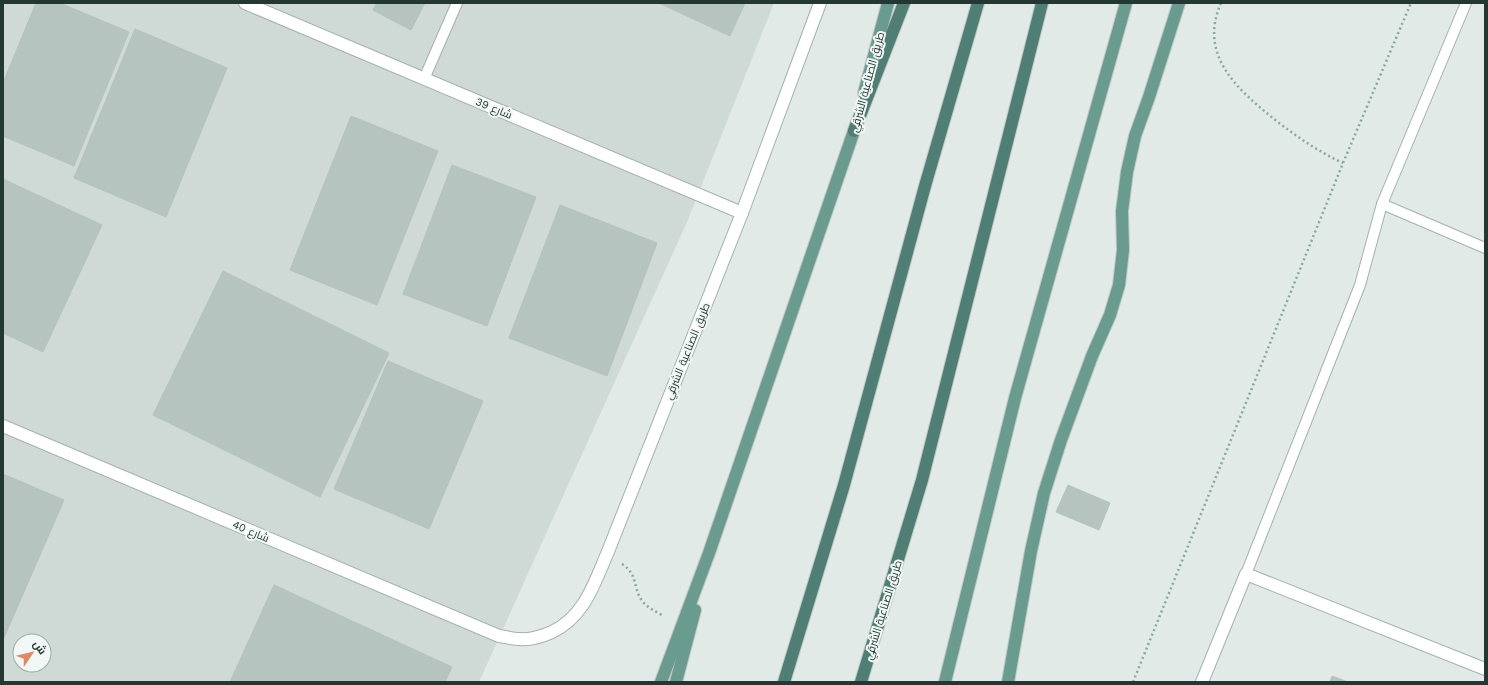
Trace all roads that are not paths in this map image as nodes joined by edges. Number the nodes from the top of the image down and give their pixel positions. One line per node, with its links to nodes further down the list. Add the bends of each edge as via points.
1 (246, 3): 11 (street, شارع 39)
2 (457, 3): 11 (lane)
3 (820, 3): 14 (street, طريق الصناعية الشرقي)
4 (888, 3): 12 (main road, طريق الصناعية الشرقي)
5 (904, 3): 12 (highway)
6 (978, 3): 23 (highway, via 925,186 844,485)
7 (1042, 3): 24 (highway, طريق الصناعية الشرقي, via 922,480)
8 (1126, 3): 25 (main road, via 1015,398)
9 (1180, 3): 26 (main road, via 1135,136 1122,210 1123,250 1110,315 1092,356 1044,493 1029,559)
10 (1466, 3): 13 (lane)
11 (424, 79): 14 (street, شارع 39)
12 (854, 131): 17 (main road, طريق الصناعية الشرقي)
13 (1382, 204): 15 (lane); 18 (lane, via 1360,285)
14 (742, 213): 19 (street, طريق الصناعية الشرقي, via 590,594 579,612 562,627 542,636 521,639)
15 (1485, 248)
16 (3, 426): 19 (street, شارع 40)
17 (709, 552): 21 (main road, طريق الصناعية الشرقي); 22 (main road)
18 (1246, 574): 20 (street); 27 (street)
19 (499, 636)
20 (1485, 669)
21 (661, 682)
22 (676, 682)
23 (784, 682)
24 (861, 682)
25 (945, 682)
26 (1008, 682)
27 (1202, 682)

